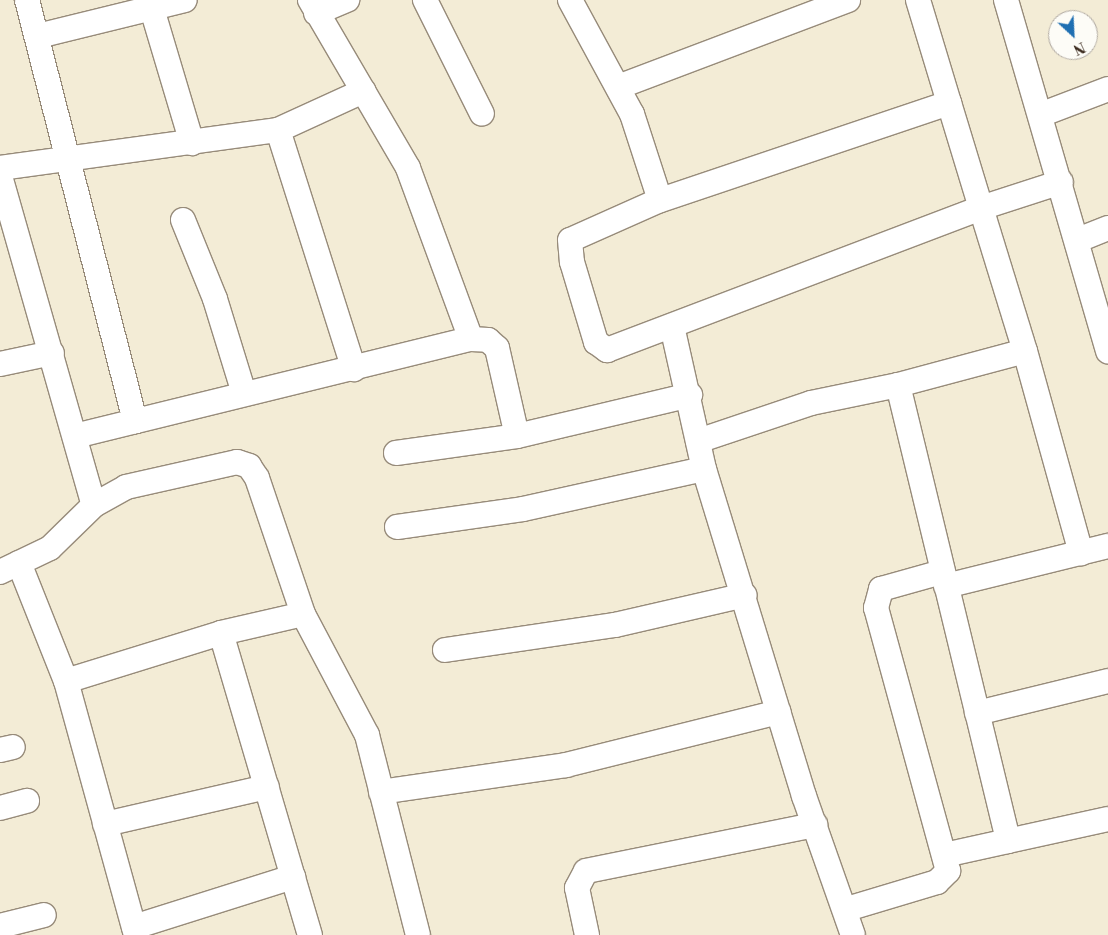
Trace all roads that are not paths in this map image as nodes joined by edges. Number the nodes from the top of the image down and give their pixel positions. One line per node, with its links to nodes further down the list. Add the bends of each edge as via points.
1 (27, 0): 11 (street)
2 (185, 0): 10 (street)
3 (347, 0): 9 (street)
4 (425, 0): 16 (street)
5 (570, 0): 12 (street)
6 (848, 0): 12 (street)
7 (918, 0): 15 (street)
8 (1006, 0): 17 (street)
9 (313, 6): 14 (street)
10 (152, 9): 11 (street); 19 (street)
11 (38, 36): 20 (street)
12 (618, 87): 24 (street, via 641,135)
13 (1108, 89): 17 (street)
14 (363, 90): 18 (street); 30 (street, via 408,168)
15 (949, 103): 24 (street); 25 (street)
16 (482, 114)
17 (1040, 115): 23 (street)
18 (278, 130): 19 (street); 35 (street)
19 (192, 143): 20 (street)
20 (66, 160): 21 (street); 39 (street)
21 (0, 168)
22 (0, 176): 33 (street)
23 (1061, 182): 25 (street); 28 (street)
24 (660, 200): 29 (street, via 587,229 570,240 569,248 601,349)
25 (982, 208): 29 (street); 31 (street)
26 (184, 220): 37 (street, via 215,299)
27 (1108, 228): 28 (street)
28 (1078, 240): 32 (street)
29 (672, 326): 38 (street)
30 (470, 339): 35 (street); 41 (street, via 488,340 497,348)
31 (1025, 351): 36 (street); 48 (street)
32 (1108, 352)
33 (52, 353): 34 (street); 40 (street)
34 (0, 364)
35 (354, 369): 37 (street)
36 (898, 385): 42 (street, via 811,403); 50 (street)
37 (244, 393): 39 (street)
38 (690, 395): 41 (street); 42 (street)
39 (135, 421): 40 (street)
40 (75, 436): 45 (street)
41 (517, 436): 43 (street)
42 (698, 441): 44 (street)
43 (396, 453)
44 (704, 469): 46 (street, via 523,509); 51 (street)
45 (94, 505): 49 (street, via 50,548); 52 (street, via 126,487 237,462 249,466 257,478)
46 (397, 527)
47 (1108, 546): 48 (street)
48 (1082, 553): 50 (street)
49 (10, 567): 55 (street)
50 (944, 579): 58 (street); 67 (street, via 881,589 876,608)
51 (745, 595): 54 (street, via 553,636); 57 (street)
52 (302, 614): 53 (street); 60 (street, via 367,735)
53 (221, 632): 55 (street); 59 (street)
54 (445, 650)
55 (66, 680): 64 (street)
56 (1108, 681): 58 (street)
57 (778, 712): 60 (street, via 566,766); 65 (street)
58 (977, 713): 66 (street)
59 (266, 787): 64 (street); 68 (street)
60 (381, 792): 74 (street)
61 (27, 801): 62 (street)
62 (0, 808)
63 (1108, 819): 66 (street)
64 (106, 824): 72 (street)
65 (815, 825): 69 (street); 75 (street, via 586,871 577,888)
66 (1008, 841): 67 (street)
67 (945, 855): 69 (street, via 948,871 937,882)
68 (293, 877): 72 (street); 73 (street)
69 (847, 909): 76 (street)
70 (44, 915): 71 (street)
71 (0, 926)
72 (135, 931)
73 (310, 935)
74 (418, 935)
75 (587, 935)
76 (853, 935)

